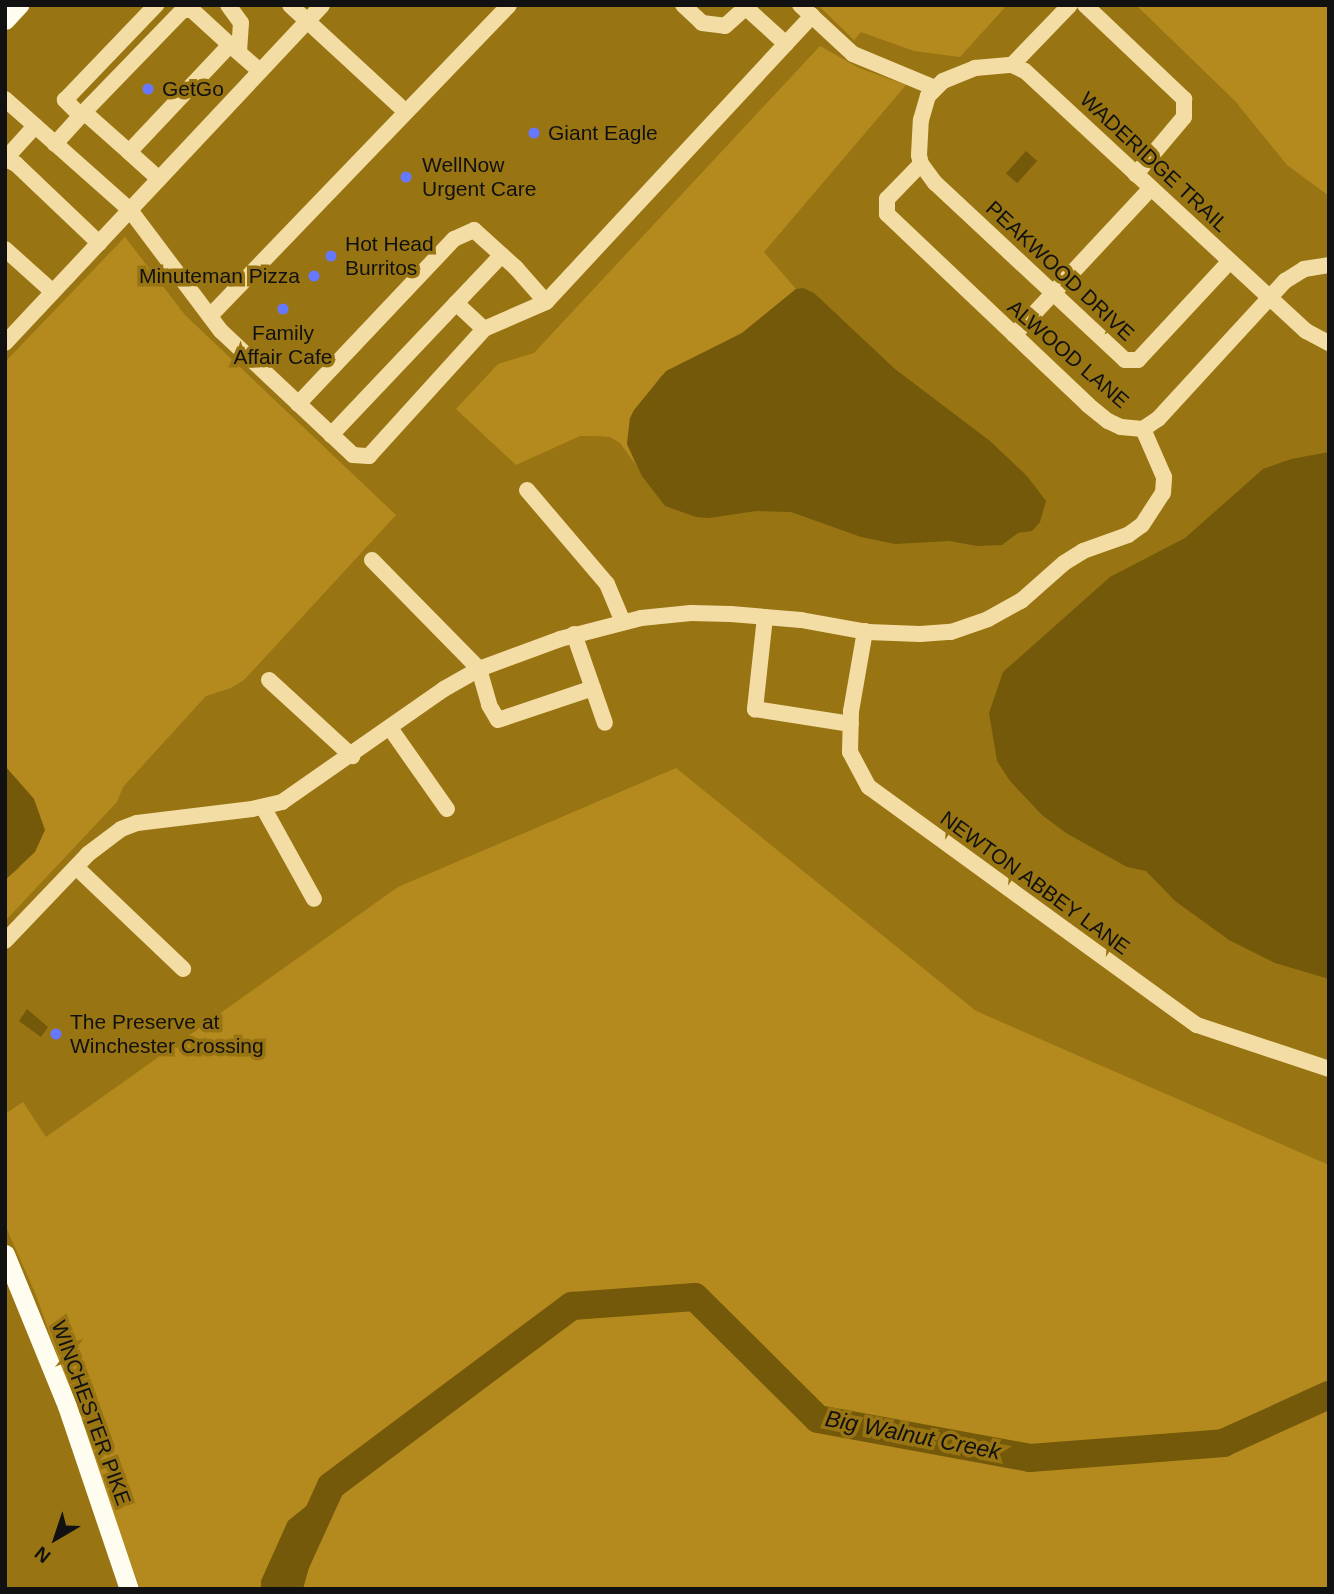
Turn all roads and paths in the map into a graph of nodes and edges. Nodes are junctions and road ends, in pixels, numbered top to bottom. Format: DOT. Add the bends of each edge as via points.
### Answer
graph roads {
  1 [pos="19,5"];
  2 [pos="156,5"];
  3 [pos="228,5"];
  4 [pos="290,5"];
  5 [pos="322,5"];
  6 [pos="509,5"];
  7 [pos="683,5"];
  8 [pos="1070,5"];
  9 [pos="1085,5"];
  10 [pos="744,6"];
  11 [pos="806,11"];
  12 [pos="5,20"];
  13 [pos="307,21"];
  14 [pos="786,44"];
  15 [pos="235,48"];
  16 [pos="1012,65"];
  17 [pos="260,71"];
  18 [pos="935,88"];
  19 [pos="5,99"];
  20 [pos="405,111"];
  21 [pos="82,114"];
  22 [pos="35,126"];
  23 [pos="55,144"];
  24 [pos="129,152"];
  25 [pos="6,158"];
  26 [pos="921,164"];
  27 [pos="1136,174"];
  28 [pos="159,178"];
  29 [pos="1151,188"];
  30 [pos="130,210"];
  31 [pos="99,243"];
  32 [pos="5,248"];
  33 [pos="502,255"];
  34 [pos="1230,261"];
  35 [pos="1329,265"];
  36 [pos="53,292"];
  37 [pos="1054,293"];
  38 [pos="1270,298"];
  39 [pos="546,302"];
  40 [pos="456,303"];
  41 [pos="210,316"];
  42 [pos="484,329"];
  43 [pos="1014,335"];
  44 [pos="5,343"];
  45 [pos="1329,343"];
  46 [pos="298,404"];
  47 [pos="1143,429"];
  48 [pos="331,435"];
  49 [pos="527,489"];
  50 [pos="372,560"];
  51 [pos="765,617"];
  52 [pos="623,622"];
  53 [pos="865,631"];
  54 [pos="574,634"];
  55 [pos="479,669"];
  56 [pos="269,680"];
  57 [pos="593,688"];
  58 [pos="605,723"];
  59 [pos="851,724"];
  60 [pos="390,729"];
  61 [pos="352,756"];
  62 [pos="263,807"];
  63 [pos="447,809"];
  64 [pos="76,867"];
  65 [pos="314,899"];
  66 [pos="5,941"];
  67 [pos="183,969"];
  68 [pos="1329,1069"];
  69 [pos="5,1254"];
  70 [pos="129,1589"];
  1 -- 12 [label="main road"];
  2 -- 21 [label="street" via="65,100"];
  3 -- 15 [label="street" via="241,23"];
  4 -- 13 [label="street"];
  5 -- 13 [label="street"];
  6 -- 20 [label="street"];
  7 -- 10 [label="street" via="702,23 725,26"];
  8 -- 16 [label="street"];
  9 -- 27 [label="street" via="1184,99 1184,117"];
  10 -- 14 [label="street"];
  11 -- 14 [label="street"];
  11 -- 18 [label="street" via="862,59"];
  13 -- 17 [label="street"];
  13 -- 20 [label="street"];
  14 -- 39 [label="street"];
  15 -- 17 [label="street"];
  15 -- 21 [label="street" via="192,10 183,10"];
  15 -- 24 [label="street"];
  16 -- 18 [label="street" via="975,68 953,75"];
  16 -- 27 [label="street, WADERIDGE TRAIL" via="1026,71"];
  17 -- 28 [label="street"];
  18 -- 26 [label="street" via="920,120"];
  19 -- 22 [label="street"];
  20 -- 41 [label="street"];
  21 -- 23 [label="street"];
  21 -- 24 [label="street"];
  22 -- 23 [label="street"];
  22 -- 25 [label="street"];
  23 -- 30 [label="street"];
  24 -- 28 [label="street"];
  25 -- 31 [label="street"];
  26 -- 37 [label="street, PEAKWOOD DRIVE" via="962,210"];
  26 -- 43 [label="street, ALWOOD LANE" via="887,199 887,214"];
  27 -- 29 [label="street, WADERIDGE TRAIL"];
  28 -- 30 [label="street"];
  29 -- 34 [label="street, WADERIDGE TRAIL"];
  29 -- 37 [label="street"];
  30 -- 31 [label="street"];
  30 -- 41 [label="street"];
  31 -- 36 [label="street"];
  32 -- 36 [label="street"];
  33 -- 39 [label="street"];
  33 -- 40 [label="street"];
  33 -- 46 [label="street" via="474,230 454,239"];
  34 -- 37 [label="street, PEAKWOOD DRIVE" via="1132,362"];
  34 -- 38 [label="street, WADERIDGE TRAIL"];
  35 -- 38 [label="street, ALWOOD LANE" via="1304,269 1284,281"];
  36 -- 44 [label="street"];
  37 -- 43 [label="street"];
  38 -- 45 [label="street, WADERIDGE TRAIL" via="1306,331"];
  38 -- 47 [label="street, ALWOOD LANE" via="1165,413"];
  39 -- 42 [label="street"];
  40 -- 42 [label="street"];
  40 -- 48 [label="street"];
  41 -- 46 [label="street"];
  42 -- 48 [label="street" via="369,456 353,455"];
  43 -- 47 [label="street, ALWOOD LANE" via="1108,421"];
  46 -- 48 [label="street"];
  47 -- 53 [label="street" via="1164,477 1163,493 1142,525 1128,536 1083,551 1021,601 988,619 951,632"];
  49 -- 52 [label="street" via="607,584"];
  50 -- 55 [label="street"];
  51 -- 52 [label="street" via="691,613"];
  51 -- 53 [label="street"];
  51 -- 59 [label="street" via="755,709"];
  52 -- 54 [label="street"];
  53 -- 59 [label="street, NEWTON ABBEY LANE"];
  54 -- 55 [label="street"];
  54 -- 57 [label="street"];
  55 -- 57 [label="street" via="498,720"];
  55 -- 60 [label="street"];
  56 -- 61 [label="street"];
  57 -- 58 [label="street"];
  59 -- 68 [label="street, NEWTON ABBEY LANE" via="850,752 869,787 1096,953 1197,1025"];
  60 -- 61 [label="street"];
  60 -- 63 [label="street"];
  61 -- 62 [label="street" via="282,802"];
  62 -- 64 [label="street" via="136,823 111,835"];
  62 -- 65 [label="street"];
  64 -- 66 [label="street"];
  64 -- 67 [label="street"];
  69 -- 70 [label="main road, WINCHESTER PIKE" via="67,1406"];
}
